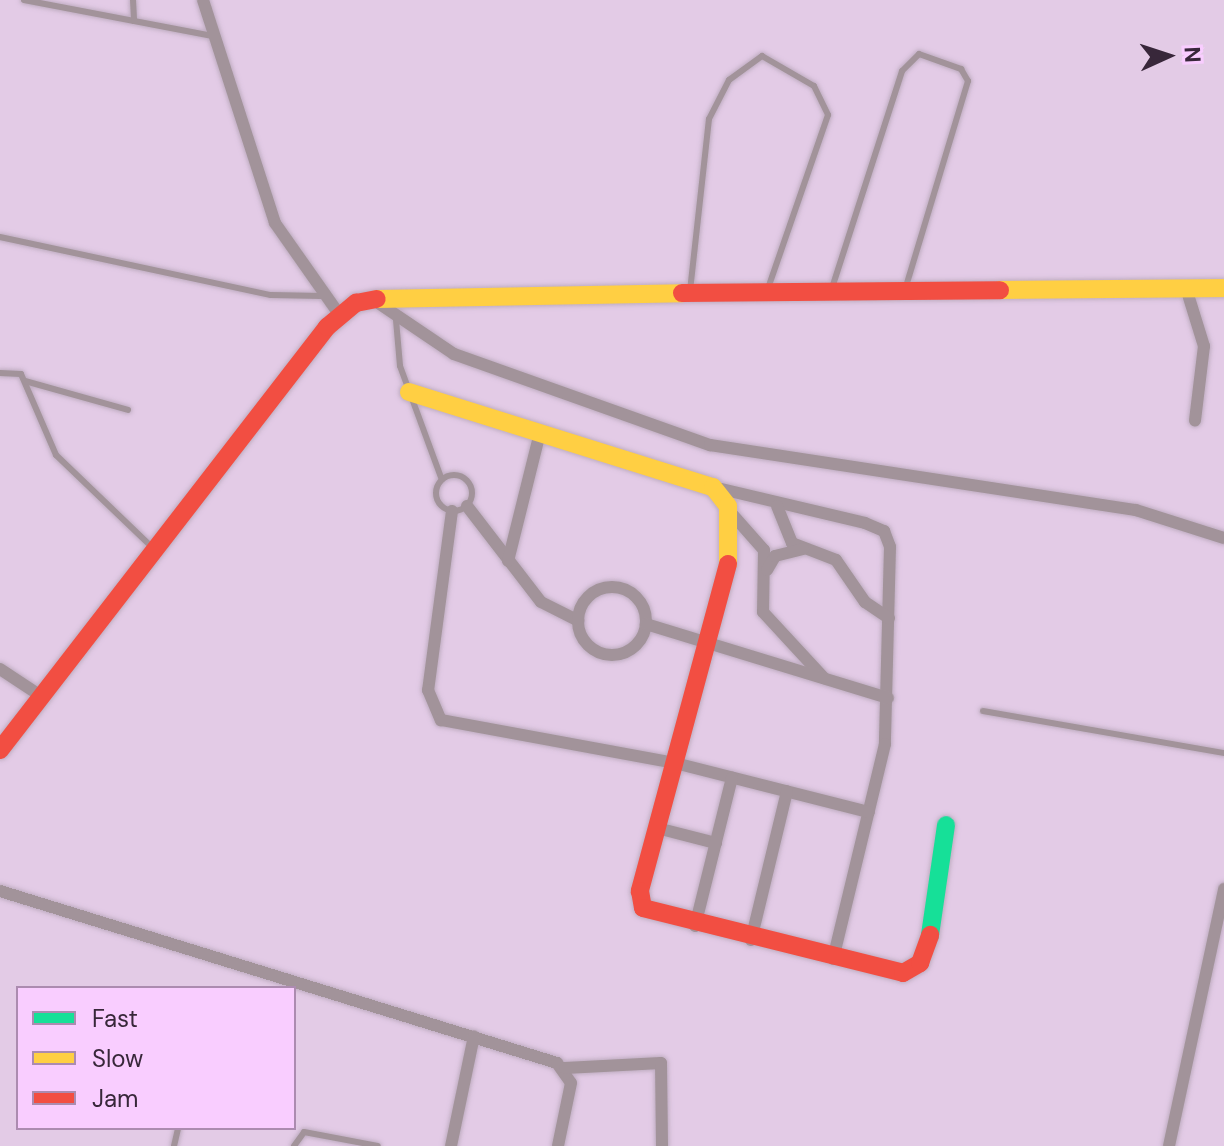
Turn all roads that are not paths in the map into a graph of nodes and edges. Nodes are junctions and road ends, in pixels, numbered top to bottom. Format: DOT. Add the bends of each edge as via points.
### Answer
graph roads {
  1 [pos="24,0"];
  2 [pos="133,0"];
  3 [pos="203,0"];
  4 [pos="134,21"];
  5 [pos="213,36"];
  6 [pos="0,237"];
  7 [pos="1186,288"];
  8 [pos="1224,288"];
  9 [pos="905,290"];
  10 [pos="831,291"];
  11 [pos="766,294"];
  12 [pos="689,295"];
  13 [pos="322,296"];
  14 [pos="371,298"];
  15 [pos="339,314"];
  16 [pos="396,320"];
  17 [pos="0,373"];
  18 [pos="25,381"];
  19 [pos="409,392"];
  20 [pos="128,410"];
  21 [pos="1195,420"];
  22 [pos="539,437"];
  23 [pos="442,480"];
  24 [pos="713,487"];
  25 [pos="467,506"];
  26 [pos="777,506"];
  27 [pos="452,511"];
  28 [pos="732,514"];
  29 [pos="1224,538"];
  30 [pos="803,549"];
  31 [pos="155,550"];
  32 [pos="508,561"];
  33 [pos="766,571"];
  34 [pos="889,618"];
  35 [pos="579,621"];
  36 [pos="646,624"];
  37 [pos="707,642"];
  38 [pos="0,669"];
  39 [pos="824,678"];
  40 [pos="41,696"];
  41 [pos="888,698"];
  42 [pos="983,711"];
  43 [pos="0,750"];
  44 [pos="1224,753"];
  45 [pos="675,763"];
  46 [pos="732,778"];
  47 [pos="787,791"];
  48 [pos="869,812"];
  49 [pos="946,825"];
  50 [pos="657,828"];
  51 [pos="716,843"];
  52 [pos="1224,889"];
  53 [pos="0,891"];
  54 [pos="695,926"];
  55 [pos="751,940"];
  56 [pos="833,959"];
  57 [pos="474,1036"];
  58 [pos="565,1068"];
  59 [pos="294,1146"];
  60 [pos="378,1146"];
  61 [pos="451,1146"];
  62 [pos="558,1146"];
  63 [pos="662,1146"];
  64 [pos="1169,1146"];
  1 -- 4 [label="lane"];
  2 -- 4 [label="lane"];
  3 -- 5 [label="street"];
  4 -- 5 [label="lane"];
  5 -- 13 [label="street" via="275,223"];
  6 -- 13 [label="lane" via="271,295"];
  7 -- 8 [label="street"];
  7 -- 9 [label="street"];
  7 -- 21 [label="street" via="1204,346"];
  9 -- 10 [label="street"];
  9 -- 10 [label="lane" via="968,81 961,69 919,54 902,71"];
  10 -- 11 [label="street"];
  11 -- 12 [label="street"];
  11 -- 12 [label="lane" via="828,115 814,86 762,56 729,80 709,119"];
  12 -- 14 [label="street"];
  13 -- 15 [label="street"];
  14 -- 15 [label="street"];
  14 -- 16 [label="street"];
  15 -- 31 [label="street"];
  16 -- 19 [label="lane"];
  16 -- 29 [label="street" via="468,359 710,445 1136,510"];
  17 -- 18 [label="lane" via="18,372"];
  18 -- 20 [label="lane"];
  18 -- 31 [label="lane" via="56,455"];
  19 -- 22 [label="street"];
  19 -- 23 [label="lane"];
  22 -- 24 [label="street"];
  22 -- 32 [label="street"];
  23 -- 25 [label="lane" via="465,479 472,489"];
  23 -- 27 [label="lane" via="437,499"];
  24 -- 26 [label="street"];
  24 -- 28 [label="street"];
  25 -- 27 [label="lane"];
  25 -- 32 [label="street"];
  26 -- 30 [label="street"];
  26 -- 34 [label="street" via="884,531"];
  27 -- 45 [label="street" via="428,690 441,720"];
  28 -- 33 [label="street" via="764,550"];
  28 -- 37 [label="street" via="728,566"];
  30 -- 33 [label="street" via="775,556"];
  30 -- 34 [label="street" via="836,560 865,602"];
  31 -- 40 [label="street"];
  32 -- 35 [label="street" via="541,602"];
  33 -- 39 [label="street" via="763,612"];
  34 -- 41 [label="street"];
  35 -- 36 [label="street" via="595,650 617,655 637,645"];
  35 -- 36 [label="street" via="587,599 620,588 640,601"];
  36 -- 37 [label="street"];
  37 -- 39 [label="street"];
  37 -- 45 [label="street"];
  38 -- 40 [label="street"];
  39 -- 41 [label="street"];
  40 -- 43 [label="street"];
  41 -- 48 [label="street"];
  42 -- 44 [label="lane"];
  45 -- 46 [label="street"];
  45 -- 50 [label="street"];
  46 -- 47 [label="street"];
  46 -- 51 [label="street"];
  47 -- 48 [label="street"];
  47 -- 55 [label="street"];
  48 -- 56 [label="street"];
  49 -- 56 [label="street" via="920,963 891,973"];
  50 -- 51 [label="street"];
  50 -- 54 [label="street" via="640,902 650,914"];
  51 -- 54 [label="street"];
  52 -- 64 [label="street"];
  53 -- 57 [label="street"];
  54 -- 55 [label="street"];
  55 -- 56 [label="street"];
  57 -- 58 [label="street"];
  57 -- 61 [label="street"];
  58 -- 62 [label="street" via="571,1083"];
  58 -- 63 [label="street" via="661,1063"];
  59 -- 60 [label="lane" via="304,1132"];
}
